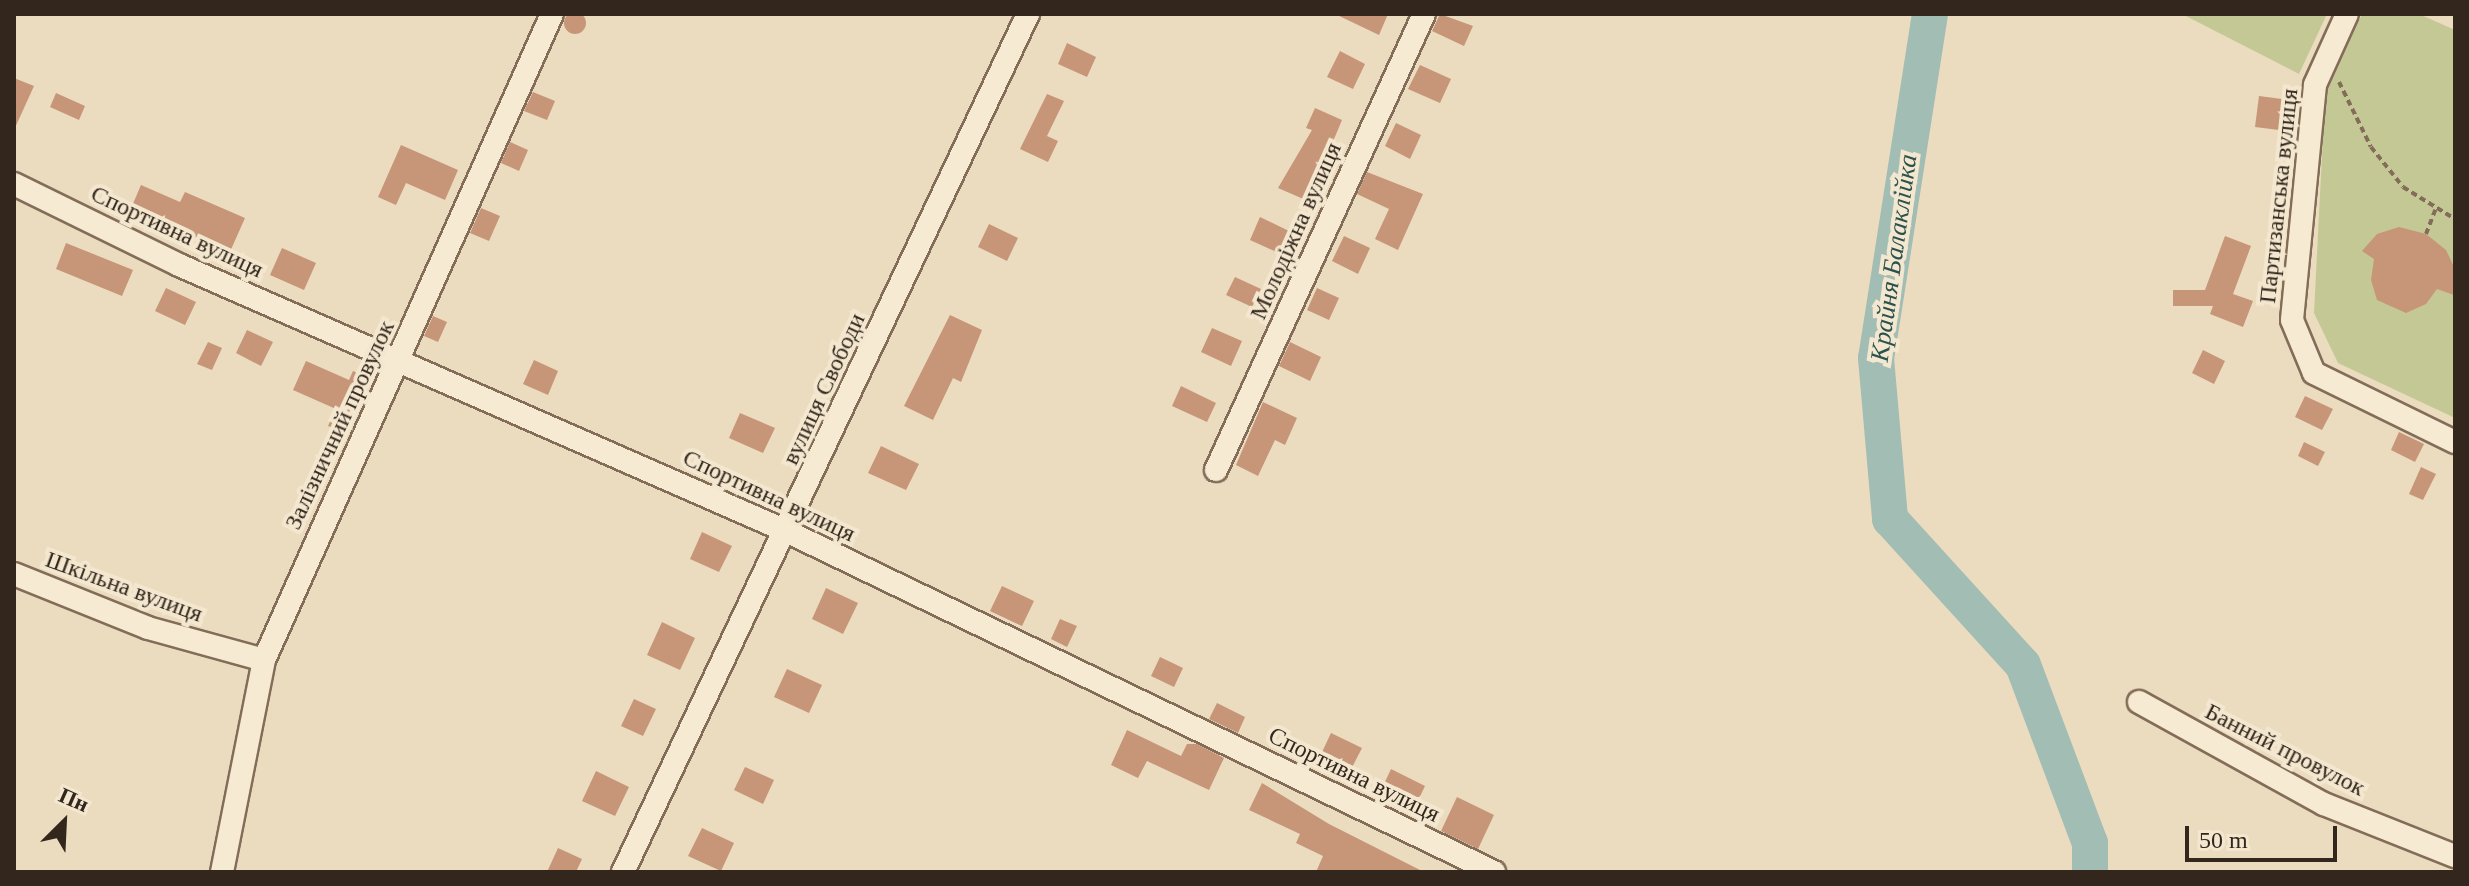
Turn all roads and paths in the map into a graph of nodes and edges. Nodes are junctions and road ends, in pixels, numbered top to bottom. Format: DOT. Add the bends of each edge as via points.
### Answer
graph roads {
  1 [pos="552,14"];
  2 [pos="1028,14"];
  3 [pos="1424,14"];
  4 [pos="2347,14"];
  5 [pos="2327,59"];
  6 [pos="14,184"];
  7 [pos="2435,210"];
  8 [pos="2455,219"];
  9 [pos="2426,234"];
  10 [pos="401,358"];
  11 [pos="2455,442"];
  12 [pos="1216,470"];
  13 [pos="786,531"];
  14 [pos="14,574"];
  15 [pos="264,660"];
  16 [pos="2139,702"];
  17 [pos="2455,856"];
  18 [pos="222,872"];
  19 [pos="623,872"];
  20 [pos="1494,872"];
  1 -- 10 [label="street, Залізничний провулок"];
  2 -- 13 [label="street, вулиця Свободи"];
  3 -- 12 [label="street, Молодіжна вулиця"];
  4 -- 5 [label="street, Партизанська вулиця"];
  5 -- 7 [label="path" via="2371,147 2403,187"];
  5 -- 11 [label="street, Партизанська вулиця" via="2315,85 2292,320 2314,373"];
  6 -- 10 [label="street, Спортивна вулиця" via="179,265"];
  7 -- 8 [label="path"];
  7 -- 9 [label="path"];
  10 -- 13 [label="street, Спортивна вулиця"];
  10 -- 15 [label="street, Залізничний провулок"];
  13 -- 19 [label="street, вулиця Свободи"];
  13 -- 20 [label="street, Спортивна вулиця"];
  14 -- 15 [label="street, Шкільна вулиця" via="148,628"];
  15 -- 18 [label="street, Залізничний провулок"];
  16 -- 17 [label="street, Банний провулок" via="2324,804"];
}
